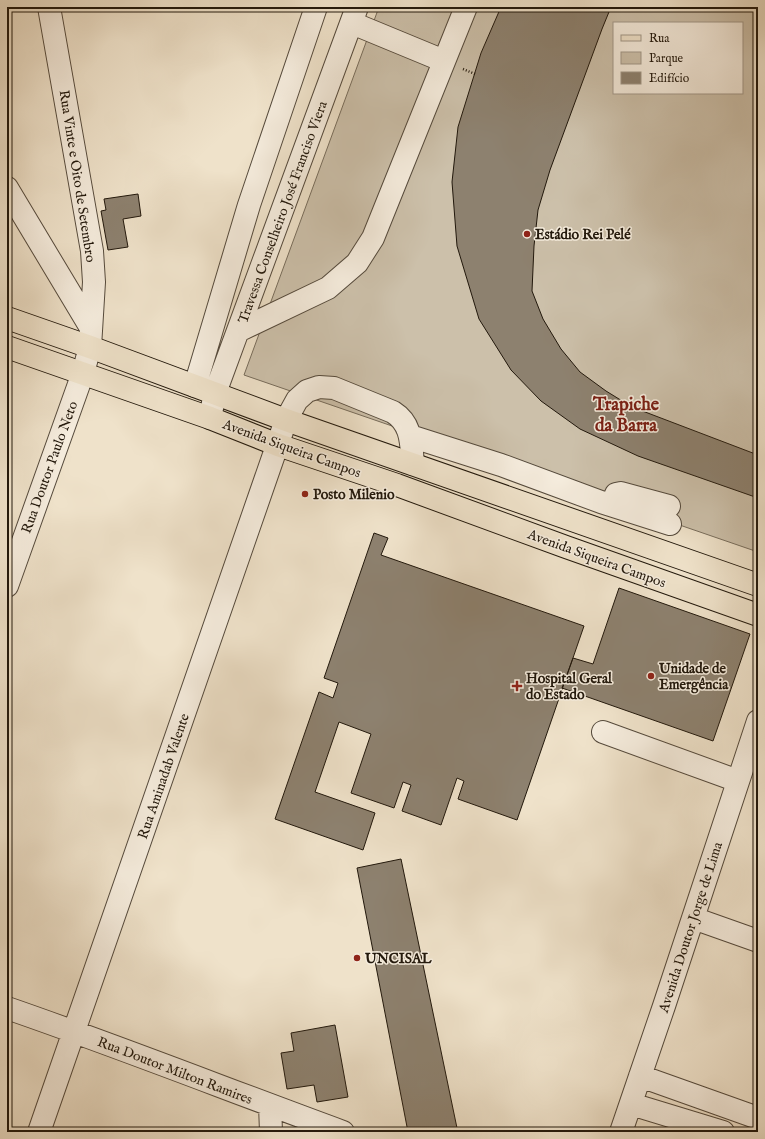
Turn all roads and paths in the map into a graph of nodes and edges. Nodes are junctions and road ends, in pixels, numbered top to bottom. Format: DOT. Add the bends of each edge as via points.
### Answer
graph roads {
  1 [pos="50,7"];
  2 [pos="316,7"];
  3 [pos="466,7"];
  4 [pos="355,15"];
  5 [pos="444,61"];
  6 [pos="7,188"];
  7 [pos="7,318"];
  8 [pos="238,331"];
  9 [pos="91,337"];
  10 [pos="7,347"];
  11 [pos="82,373"];
  12 [pos="195,386"];
  13 [pos="215,393"];
  14 [pos="210,418"];
  15 [pos="286,420"];
  16 [pos="410,436"];
  17 [pos="278,445"];
  18 [pos="389,456"];
  19 [pos="413,464"];
  20 [pos="501,465"];
  21 [pos="382,480"];
  22 [pos="491,491"];
  23 [pos="601,502"];
  24 [pos="670,515"];
  25 [pos="594,527"];
  26 [pos="758,585"];
  27 [pos="7,586"];
  28 [pos="758,615"];
  29 [pos="758,721"];
  30 [pos="603,732"];
  31 [pos="738,781"];
  32 [pos="693,918"];
  33 [pos="758,941"];
  34 [pos="7,1008"];
  35 [pos="74,1031"];
  36 [pos="640,1076"];
  37 [pos="631,1104"];
  38 [pos="270,1106"];
  39 [pos="758,1118"];
  40 [pos="39,1132"];
  41 [pos="271,1132"];
  42 [pos="343,1132"];
  43 [pos="621,1132"];
  44 [pos="723,1132"];
  1 -- 9 [label="street, Rua Vinte e Oito de Setembro" via="92,252 94,282"];
  2 -- 12 [label="street" via="249,205"];
  3 -- 5 [label="street"];
  4 -- 5 [label="street"];
  4 -- 8 [label="street, Travessa Conselheiro José Franciso Viera"];
  5 -- 8 [label="street" via="373,238 357,263 328,288"];
  6 -- 9 [label="street"];
  7 -- 9 [label="main road, Avenida Siqueira Campos"];
  8 -- 13 [label="street, Travessa Conselheiro José Franciso Viera"];
  9 -- 11 [label="street, Rua Doutor Paulo Neto"];
  9 -- 12 [label="main road, Avenida Siqueira Campos"];
  10 -- 11 [label="main road, Avenida Siqueira Campos"];
  11 -- 14 [label="main road, Avenida Siqueira Campos"];
  11 -- 27 [label="street, Rua Doutor Paulo Neto"];
  12 -- 13 [label="main road, Avenida Siqueira Campos"];
  13 -- 14 [label="street, Travessa Conselheiro José Franciso Viera"];
  13 -- 15 [label="main road, Avenida Siqueira Campos"];
  14 -- 17 [label="main road, Avenida Siqueira Campos"];
  15 -- 16 [label="street, Rua Aminadab Valente" via="297,400 307,391 320,387 334,388 393,412 404,421"];
  15 -- 17 [label="street, Rua Aminadab Valente"];
  15 -- 18 [label="main road, Avenida Siqueira Campos"];
  16 -- 19 [label="street"];
  16 -- 20 [label="street"];
  17 -- 21 [label="main road, Avenida Siqueira Campos"];
  17 -- 35 [label="street, Rua Aminadab Valente"];
  18 -- 19 [label="main road, Avenida Siqueira Campos"];
  18 -- 21 [label="street"];
  19 -- 22 [label="main road, Avenida Siqueira Campos"];
  20 -- 22 [label="street"];
  20 -- 23 [label="street"];
  21 -- 28 [label="main road, Avenida Siqueira Campos"];
  22 -- 25 [label="main road, Avenida Siqueira Campos"];
  23 -- 24 [label="street" via="605,496 621,493"];
  23 -- 25 [label="street"];
  25 -- 26 [label="main road, Avenida Siqueira Campos"];
  29 -- 31 [label="street, Avenida Doutor Jorge de Lima"];
  30 -- 31 [label="street"];
  31 -- 32 [label="street, Avenida Doutor Jorge de Lima"];
  32 -- 33 [label="street"];
  32 -- 36 [label="street, Avenida Doutor Jorge de Lima"];
  34 -- 35 [label="street, Rua Doutor Milton Ramires"];
  35 -- 38 [label="street, Rua Doutor Milton Ramires"];
  35 -- 40 [label="street, Rua Aminadab Valente"];
  36 -- 37 [label="street, Avenida Doutor Jorge de Lima"];
  36 -- 39 [label="street"];
  37 -- 43 [label="street, Avenida Doutor Jorge de Lima"];
  37 -- 44 [label="street"];
  38 -- 41 [label="street"];
  38 -- 42 [label="street, Rua Doutor Milton Ramires"];
}
